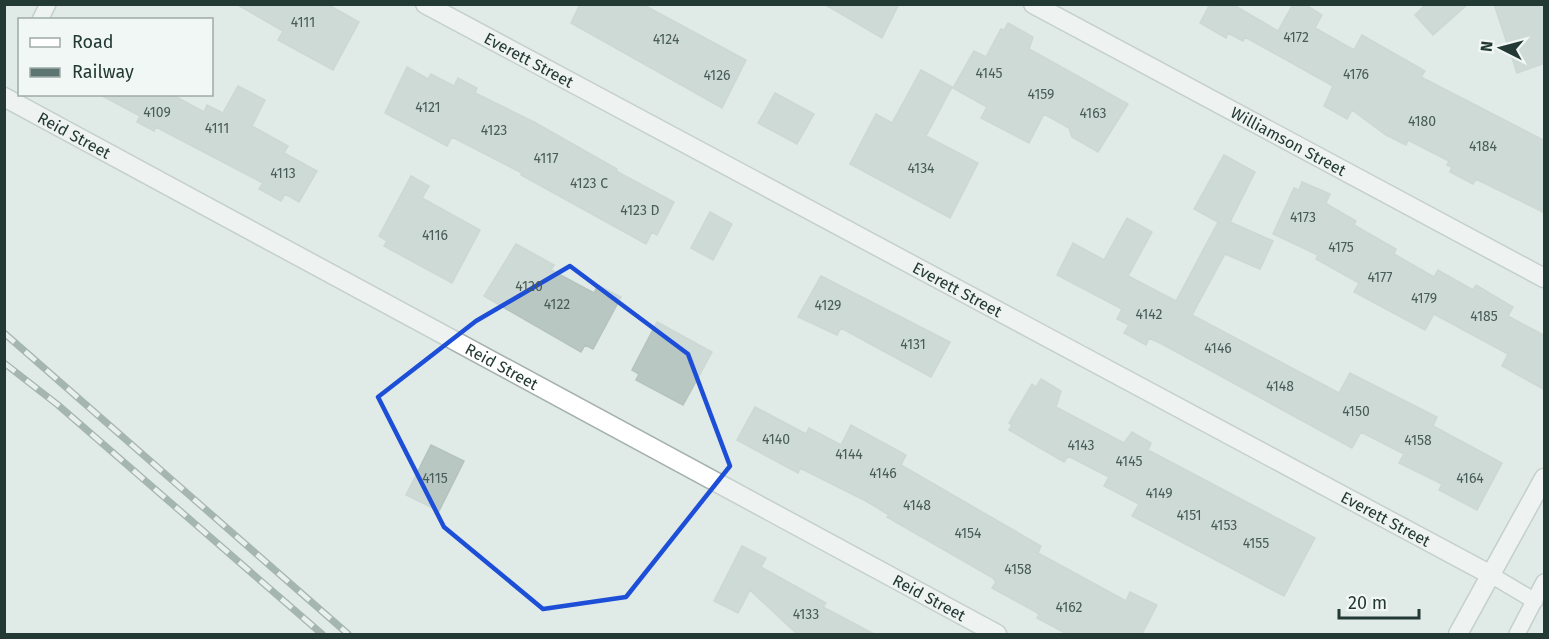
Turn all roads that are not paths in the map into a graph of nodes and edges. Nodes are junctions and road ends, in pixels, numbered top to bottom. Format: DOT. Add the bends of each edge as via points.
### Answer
graph roads {
  1 [pos="48,4"];
  2 [pos="425,4"];
  3 [pos="1033,4"];
  4 [pos="41,18"];
  5 [pos="4,97"];
  6 [pos="1545,278"];
  7 [pos="1545,478"];
  8 [pos="1491,576"];
  9 [pos="1545,582"];
  10 [pos="1535,601"];
  11 [pos="997,634"];
  12 [pos="1458,634"];
  13 [pos="1517,634"];
  1 -- 4 [label="lane"];
  2 -- 8 [label="street, Everett Street"];
  3 -- 6 [label="street, Williamson Street"];
  5 -- 11 [label="street, Reid Street"];
  7 -- 8 [label="street"];
  8 -- 10 [label="lane"];
  8 -- 12 [label="street"];
  9 -- 10 [label="lane"];
  10 -- 13 [label="lane"];
}
